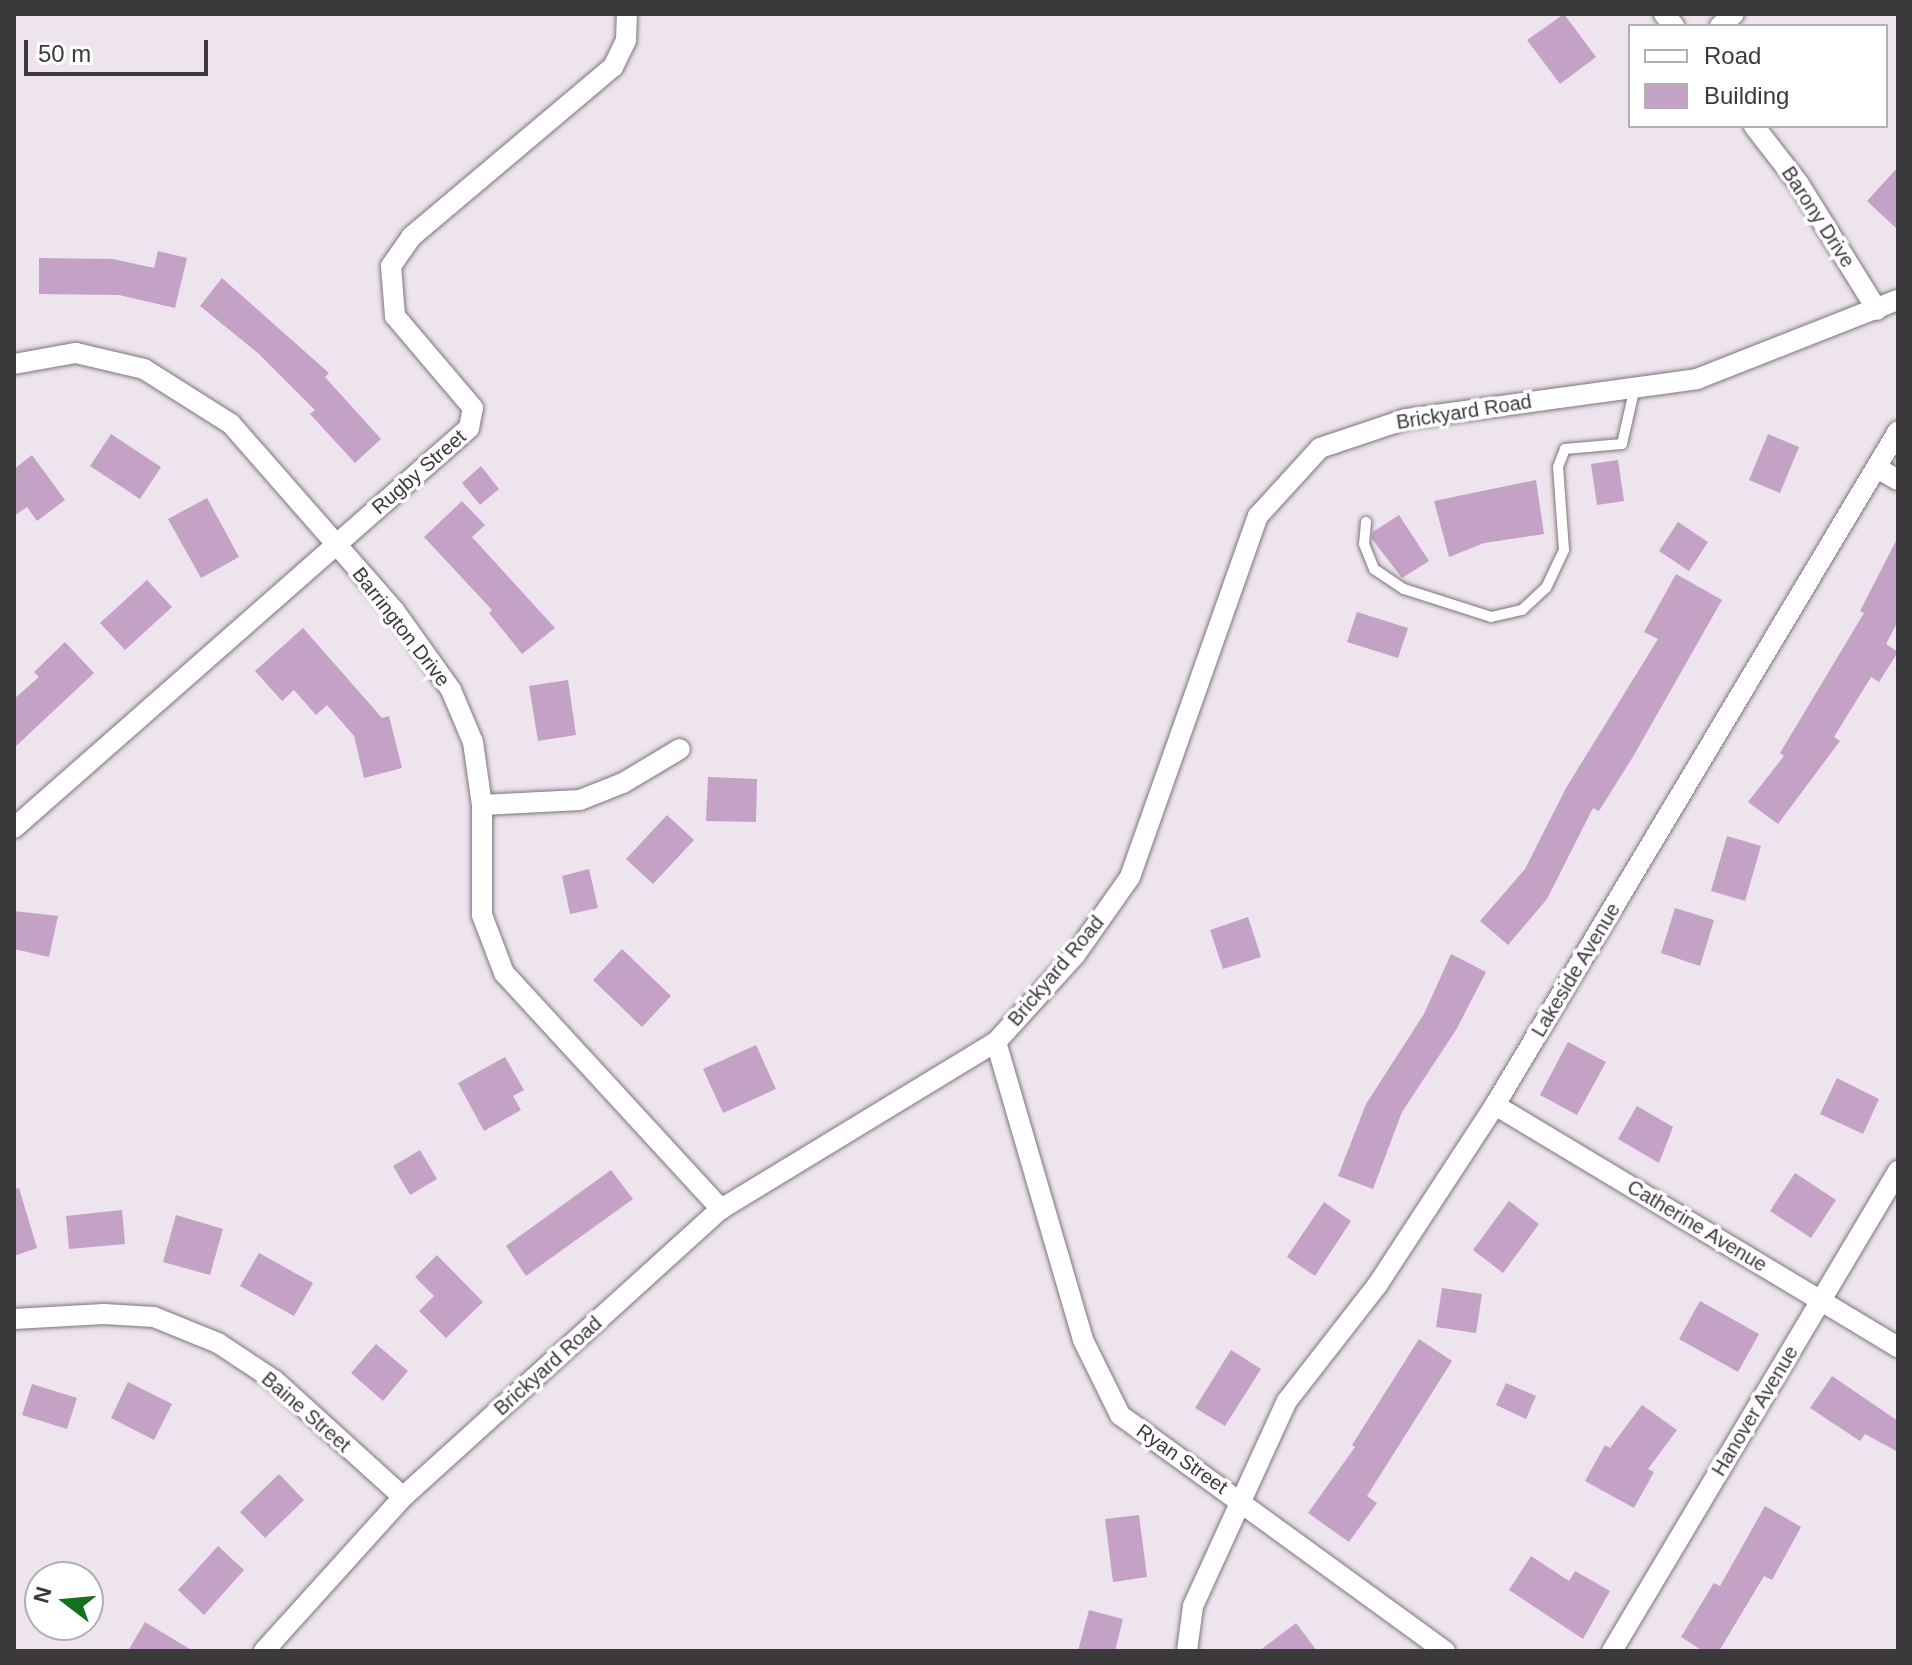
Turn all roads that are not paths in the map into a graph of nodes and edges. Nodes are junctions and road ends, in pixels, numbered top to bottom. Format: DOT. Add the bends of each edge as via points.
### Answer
graph roads {
  1 [pos="627,14"];
  2 [pos="1756,128"];
  3 [pos="1898,300"];
  4 [pos="1877,310"];
  5 [pos="14,364"];
  6 [pos="1635,387"];
  7 [pos="1898,431"];
  8 [pos="1877,468"];
  9 [pos="1898,480"];
  10 [pos="1366,522"];
  11 [pos="334,543"];
  12 [pos="680,749"];
  13 [pos="482,805"];
  14 [pos="14,828"];
  15 [pos="996,1042"];
  16 [pos="1495,1105"];
  17 [pos="1898,1171"];
  18 [pos="721,1209"];
  19 [pos="1820,1301"];
  20 [pos="14,1319"];
  21 [pos="1898,1347"];
  22 [pos="403,1497"];
  23 [pos="1242,1501"];
  24 [pos="264,1651"];
  25 [pos="1187,1651"];
  26 [pos="1445,1651"];
  27 [pos="1612,1651"];
  1 -- 11 [label="street, Rugby Street" via="626,40 613,67 411,237 391,266 395,316 473,408 469,428"];
  2 -- 4 [label="street, Barony Drive" via="1799,184"];
  3 -- 4 [label="street, Brickyard Road"];
  4 -- 6 [label="street, Brickyard Road" via="1697,379"];
  5 -- 11 [label="street, Barrington Drive" via="76,353 144,369 231,424"];
  6 -- 10 [label="lane" via="1622,444 1565,449 1558,467 1564,550 1546,588 1522,610 1491,617 1404,589 1374,569 1364,544"];
  6 -- 15 [label="street, Brickyard Road" via="1406,419 1320,448 1258,516 1130,877 1075,955"];
  7 -- 8 [label="street, Lakeside Avenue"];
  8 -- 9 [label="street"];
  8 -- 16 [label="street, Lakeside Avenue"];
  11 -- 13 [label="street, Barrington Drive" via="394,610 451,690 473,742"];
  11 -- 14 [label="street, Rugby Street"];
  12 -- 13 [label="street" via="623,783 580,800"];
  13 -- 18 [label="street, Barrington Drive" via="482,915 504,973"];
  15 -- 18 [label="street, Brickyard Road"];
  15 -- 23 [label="street, Ryan Street" via="1083,1340 1120,1415"];
  16 -- 19 [label="street, Catherine Avenue"];
  16 -- 23 [label="street, Lakeside Avenue" via="1378,1284 1287,1401"];
  17 -- 19 [label="street, Hanover Avenue"];
  18 -- 22 [label="street, Brickyard Road"];
  19 -- 21 [label="street, Catherine Avenue"];
  19 -- 27 [label="street, Hanover Avenue"];
  20 -- 22 [label="street, Baine Street" via="154,1317 218,1343 274,1380"];
  22 -- 24 [label="street, Brickyard Road"];
  23 -- 25 [label="street, Lakeside Avenue" via="1193,1606"];
  23 -- 26 [label="street, Ryan Street"];
}
